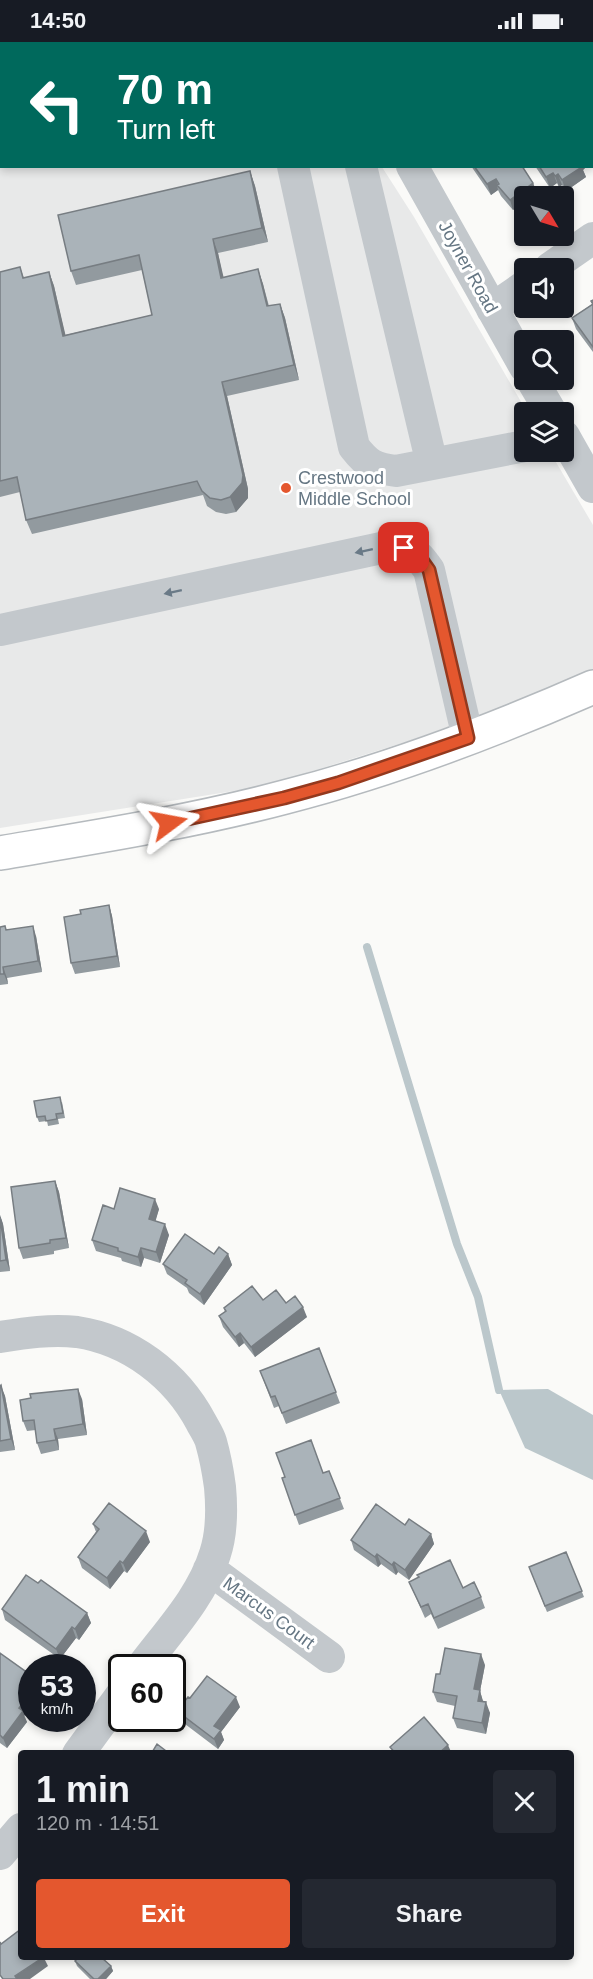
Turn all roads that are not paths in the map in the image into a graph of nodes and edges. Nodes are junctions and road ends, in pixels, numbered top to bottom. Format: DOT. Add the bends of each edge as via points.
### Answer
graph roads {
  1 [pos="293,168"];
  2 [pos="361,168"];
  3 [pos="413,168"];
  4 [pos="593,238"];
  5 [pos="564,258"];
  6 [pos="514,294"];
  7 [pos="492,309"];
  8 [pos="514,348"];
  9 [pos="514,448"];
  10 [pos="574,450"];
  11 [pos="432,464"];
  12 [pos="590,474"];
  13 [pos="0,630"];
  14 [pos="593,687"];
  15 [pos="468,738"];
  16 [pos="0,853"];
  17 [pos="0,1337"];
  18 [pos="209,1569"];
  19 [pos="152,1654"];
  20 [pos="328,1657"];
  21 [pos="108,1713"];
  22 [pos="81,1750"];
  23 [pos="18,1832"];
  24 [pos="0,1854"];
  1 -- 11 [label="street" via="354,447 377,468 396,471"];
  2 -- 11 [label="street"];
  3 -- 7 [label="street, Joyner Road"];
  4 -- 5 [label="street"];
  6 -- 7 [label="street"];
  7 -- 8 [label="street, Joyner Road"];
  9 -- 11 [label="street"];
  10 -- 12 [label="street"];
  15 -- 13 [label="street, one-way" via="429,570 417,553 404,548 386,546"];
  14 -- 15 [label="main road"];
  15 -- 16 [label="main road" via="284,798 146,828"];
  17 -- 18 [label="street" via="56,1330 79,1333 122,1345 174,1383 190,1402 211,1440 218,1474 221,1528"];
  18 -- 19 [label="street" via="195,1596"];
  18 -- 20 [label="street, Marcus Court"];
  21 -- 22 [label="street"];
  23 -- 24 [label="street"];
}
